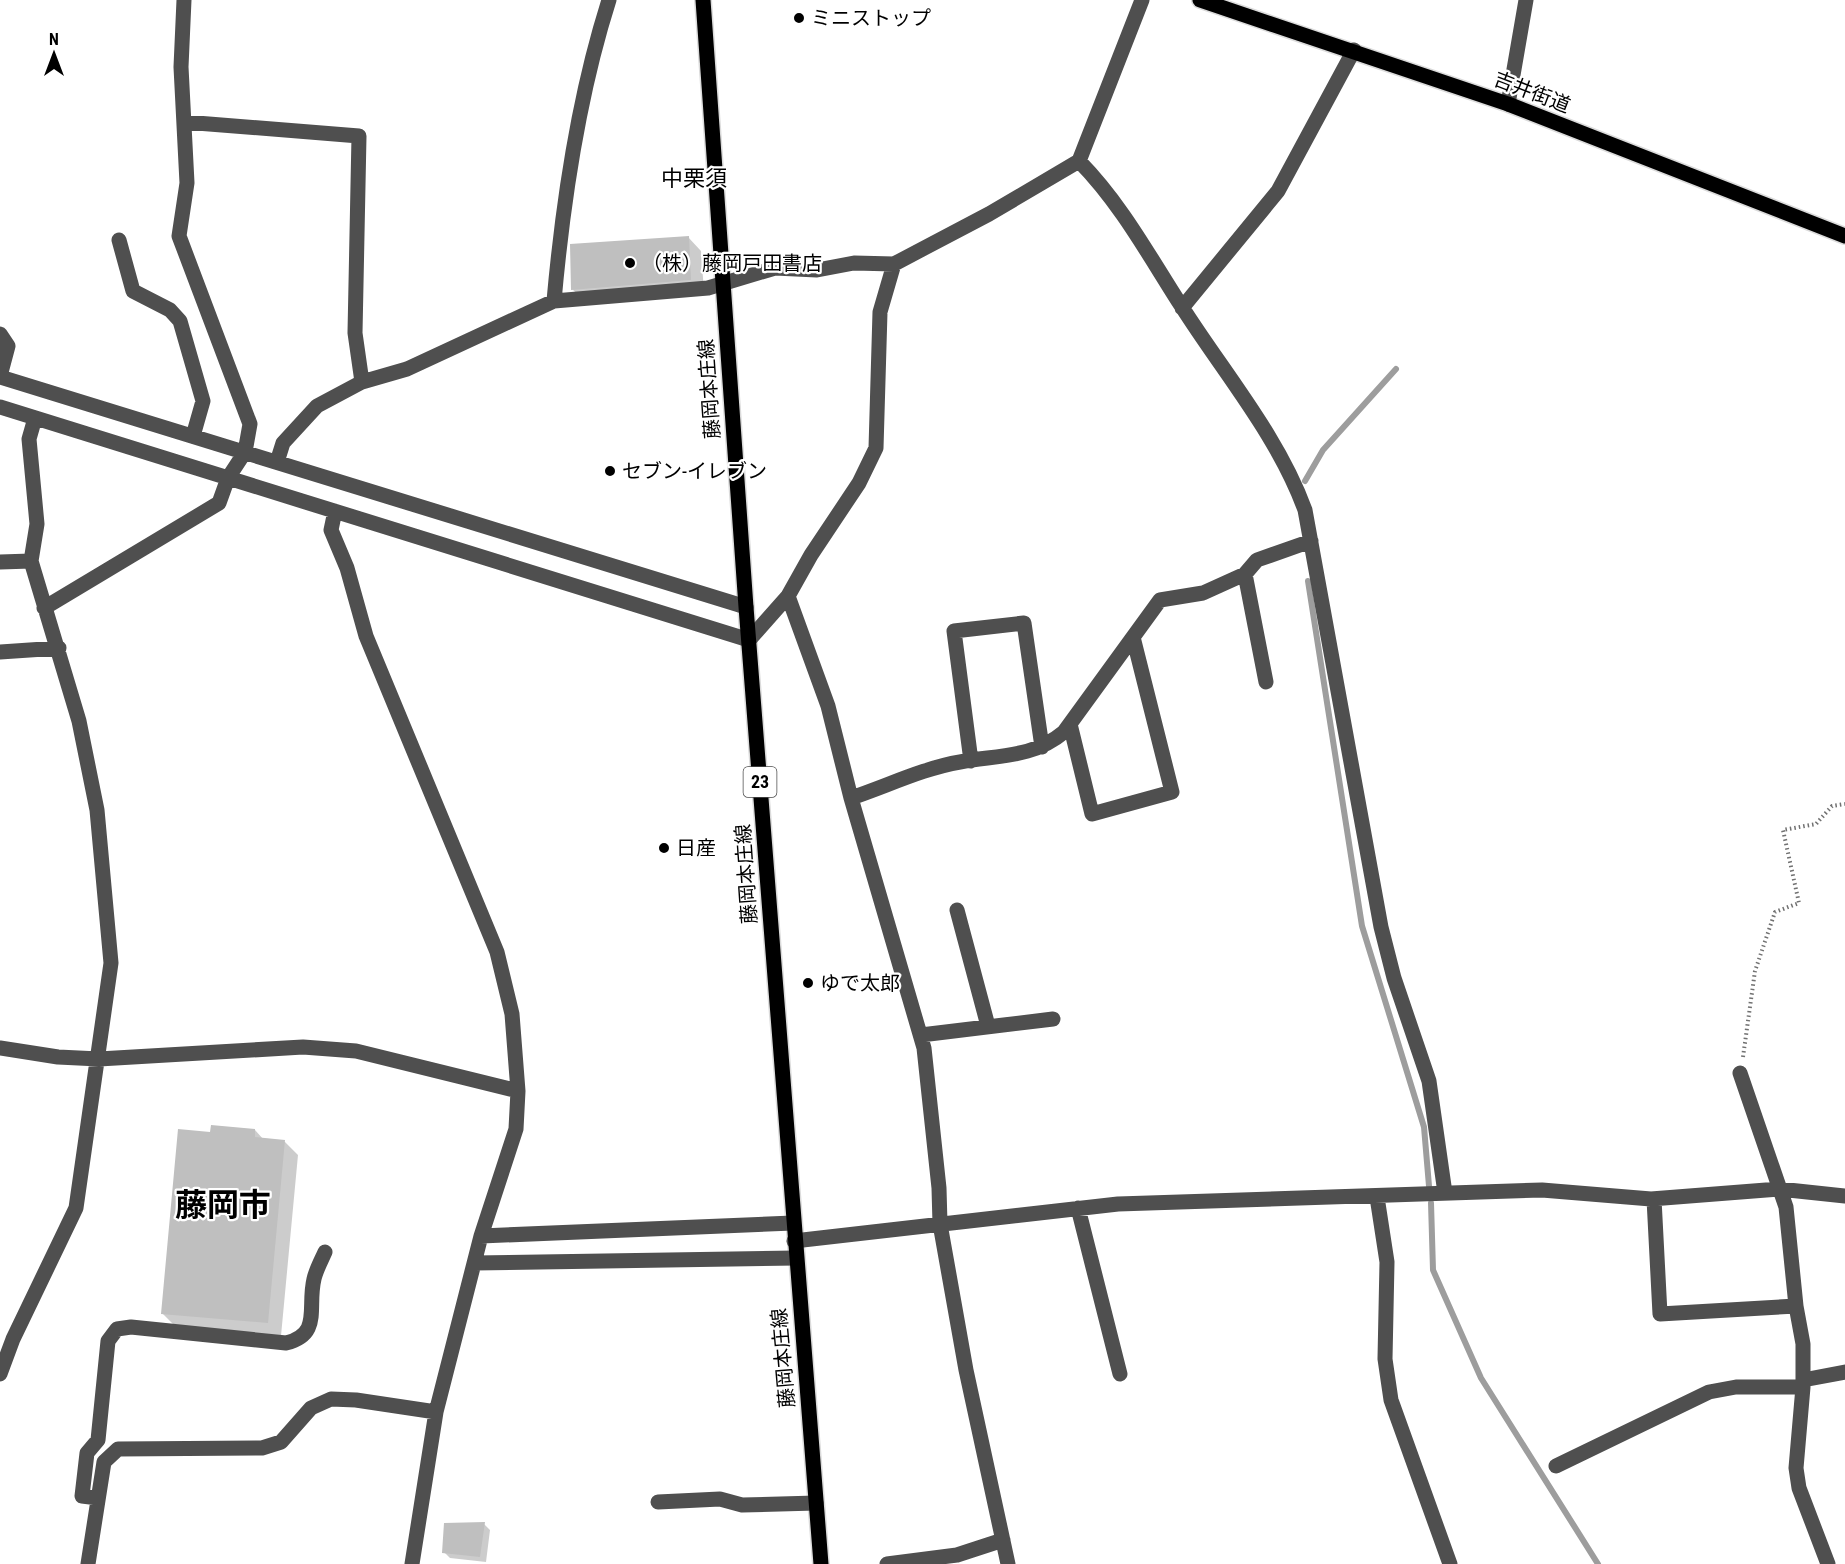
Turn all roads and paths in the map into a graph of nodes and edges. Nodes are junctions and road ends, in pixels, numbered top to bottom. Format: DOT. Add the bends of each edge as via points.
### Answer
graph roads {
  1 [pos="184,0"];
  2 [pos="609,0"];
  3 [pos="703,0"];
  4 [pos="1142,0"];
  5 [pos="1200,0"];
  6 [pos="1526,0"];
  7 [pos="1224,4"];
  8 [pos="1354,50"];
  9 [pos="1508,104"];
  10 [pos="184,122"];
  11 [pos="1079,161"];
  12 [pos="1845,236"];
  13 [pos="120,240"];
  14 [pos="894,264"];
  15 [pos="723,285"];
  16 [pos="554,301"];
  17 [pos="1182,308"];
  18 [pos="0,334"];
  19 [pos="0,377"];
  20 [pos="362,382"];
  21 [pos="0,407"];
  22 [pos="35,418"];
  23 [pos="193,436"];
  24 [pos="245,452"];
  25 [pos="277,462"];
  26 [pos="228,478"];
  27 [pos="335,511"];
  28 [pos="1311,541"];
  29 [pos="31,561"];
  30 [pos="0,562"];
  31 [pos="1245,574"];
  32 [pos="788,596"];
  33 [pos="746,607"];
  34 [pos="44,608"];
  35 [pos="1133,638"];
  36 [pos="749,640"];
  37 [pos="59,648"];
  38 [pos="0,652"];
  39 [pos="1266,682"];
  40 [pos="1070,724"];
  41 [pos="1042,747"];
  42 [pos="971,761"];
  43 [pos="851,798"];
  44 [pos="1845,804"];
  45 [pos="957,910"];
  46 [pos="1053,1019"];
  47 [pos="988,1026"];
  48 [pos="921,1035"];
  49 [pos="0,1048"];
  50 [pos="99,1059"];
  51 [pos="1740,1073"];
  52 [pos="518,1090"];
  53 [pos="1779,1189"];
  54 [pos="1445,1194"];
  55 [pos="1845,1196"];
  56 [pos="1377,1197"];
  57 [pos="1653,1199"];
  58 [pos="1077,1208"];
  59 [pos="794,1223"];
  60 [pos="940,1224"];
  61 [pos="481,1236"];
  62 [pos="794,1241"];
  63 [pos="325,1252"];
  64 [pos="796,1258"];
  65 [pos="474,1263"];
  66 [pos="1796,1306"];
  67 [pos="1845,1372"];
  68 [pos="0,1374"];
  69 [pos="1120,1374"];
  70 [pos="1803,1384"];
  71 [pos="436,1412"];
  72 [pos="1556,1466"];
  73 [pos="98,1498"];
  74 [pos="658,1502"];
  75 [pos="816,1503"];
  76 [pos="1003,1540"];
  77 [pos="88,1564"];
  78 [pos="412,1564"];
  79 [pos="821,1564"];
  80 [pos="887,1564"];
  81 [pos="1008,1564"];
  82 [pos="1450,1564"];
  83 [pos="1828,1564"];
  1 -- 10 [label="street"];
  2 -- 16 [label="street" via="591,54 562,216"];
  3 -- 15 [label="main road, 藤岡本庄線 / 23"];
  4 -- 11 [label="street"];
  5 -- 7 [label="main road, 吉井街道"];
  6 -- 9 [label="street"];
  7 -- 8 [label="main road, 吉井街道"];
  8 -- 9 [label="main road, 吉井街道"];
  8 -- 17 [label="street" via="1278,191"];
  9 -- 12 [label="main road, 吉井街道"];
  10 -- 20 [label="street" via="359,136 354,333"];
  10 -- 24 [label="street" via="187,183 179,236 250,424"];
  11 -- 14 [label="street"];
  11 -- 17 [label="street" via="1106,188"];
  13 -- 23 [label="street" via="133,291 170,310 180,321 203,401"];
  14 -- 15 [label="street" via="854,263 817,270 775,268"];
  14 -- 32 [label="street" via="880,312 876,448 859,483"];
  15 -- 16 [label="street"];
  15 -- 33 [label="main road, 藤岡本庄線 / 23"];
  16 -- 20 [label="street" via="407,369"];
  17 -- 28 [label="street" via="1293,476"];
  18 -- 19 [label="street" via="8,346"];
  19 -- 23 [label="street"];
  20 -- 25 [label="street" via="317,406 283,443"];
  21 -- 22 [label="street"];
  22 -- 26 [label="street"];
  22 -- 29 [label="street" via="29,440 37,524"];
  23 -- 24 [label="street"];
  24 -- 25 [label="street"];
  24 -- 26 [label="street"];
  25 -- 33 [label="street"];
  26 -- 27 [label="street"];
  26 -- 34 [label="street" via="219,503"];
  27 -- 36 [label="street"];
  27 -- 52 [label="street" via="331,530 347,568 366,636 497,952 512,1014"];
  28 -- 31 [label="street" via="1257,560"];
  28 -- 54 [label="street" via="1380,927 1429,1081"];
  29 -- 30 [label="street"];
  29 -- 34 [label="street"];
  31 -- 35 [label="street" via="1203,592 1160,600"];
  31 -- 39 [label="street"];
  32 -- 36 [label="street"];
  32 -- 43 [label="street" via="828,706"];
  33 -- 36 [label="main road, 藤岡本庄線 / 23"];
  34 -- 37 [label="street"];
  35 -- 40 [label="street"];
  35 -- 40 [label="street" via="1172,792 1092,814"];
  36 -- 59 [label="main road, 藤岡本庄線 / 23"];
  37 -- 38 [label="street"];
  37 -- 50 [label="street" via="97,810 111,963"];
  40 -- 41 [label="street"];
  41 -- 42 [label="street"];
  41 -- 42 [label="street" via="1024,623 954,631"];
  42 -- 43 [label="street" via="941,767"];
  43 -- 48 [label="street"];
  44 -- 51 [label="path" via="1832,806 1816,824 1783,830 1799,903 1775,912 1755,971"];
  45 -- 47 [label="street"];
  46 -- 47 [label="street"];
  47 -- 48 [label="street"];
  48 -- 60 [label="street"];
  49 -- 50 [label="street"];
  50 -- 52 [label="street" via="314,1048 356,1051"];
  50 -- 68 [label="street" via="76,1208"];
  51 -- 53 [label="street"];
  52 -- 61 [label="street" via="516,1129"];
  53 -- 55 [label="street"];
  53 -- 57 [label="street"];
  53 -- 66 [label="street" via="1786,1207"];
  54 -- 56 [label="street"];
  54 -- 57 [label="street" via="1542,1190"];
  56 -- 58 [label="street"];
  56 -- 82 [label="street" via="1387,1262 1385,1359 1391,1400"];
  57 -- 66 [label="street" via="1660,1314"];
  58 -- 60 [label="street"];
  58 -- 69 [label="street"];
  59 -- 61 [label="street"];
  59 -- 62 [label="main road, 藤岡本庄線 / 23"];
  60 -- 62 [label="street"];
  60 -- 76 [label="street" via="966,1370"];
  61 -- 65 [label="street"];
  62 -- 64 [label="main road, 藤岡本庄線 / 23"];
  63 -- 73 [label="street" via="314,1280 309,1329 301,1339 286,1343 131,1327 117,1329 108,1341 98,1440 87,1453 82,1496"];
  64 -- 65 [label="street"];
  64 -- 75 [label="main road, 藤岡本庄線 / 23"];
  65 -- 71 [label="street"];
  66 -- 70 [label="street" via="1803,1344"];
  67 -- 70 [label="street"];
  70 -- 72 [label="street" via="1709,1392"];
  70 -- 83 [label="street" via="1796,1468 1799,1488"];
  71 -- 73 [label="street" via="331,1399 311,1408 281,1442 262,1448 118,1449 104,1462"];
  71 -- 78 [label="street"];
  73 -- 77 [label="street"];
  74 -- 75 [label="street" via="720,1498 742,1504"];
  75 -- 79 [label="main road, 藤岡本庄線 / 23"];
  76 -- 80 [label="street" via="957,1555"];
  76 -- 81 [label="street"];
}
